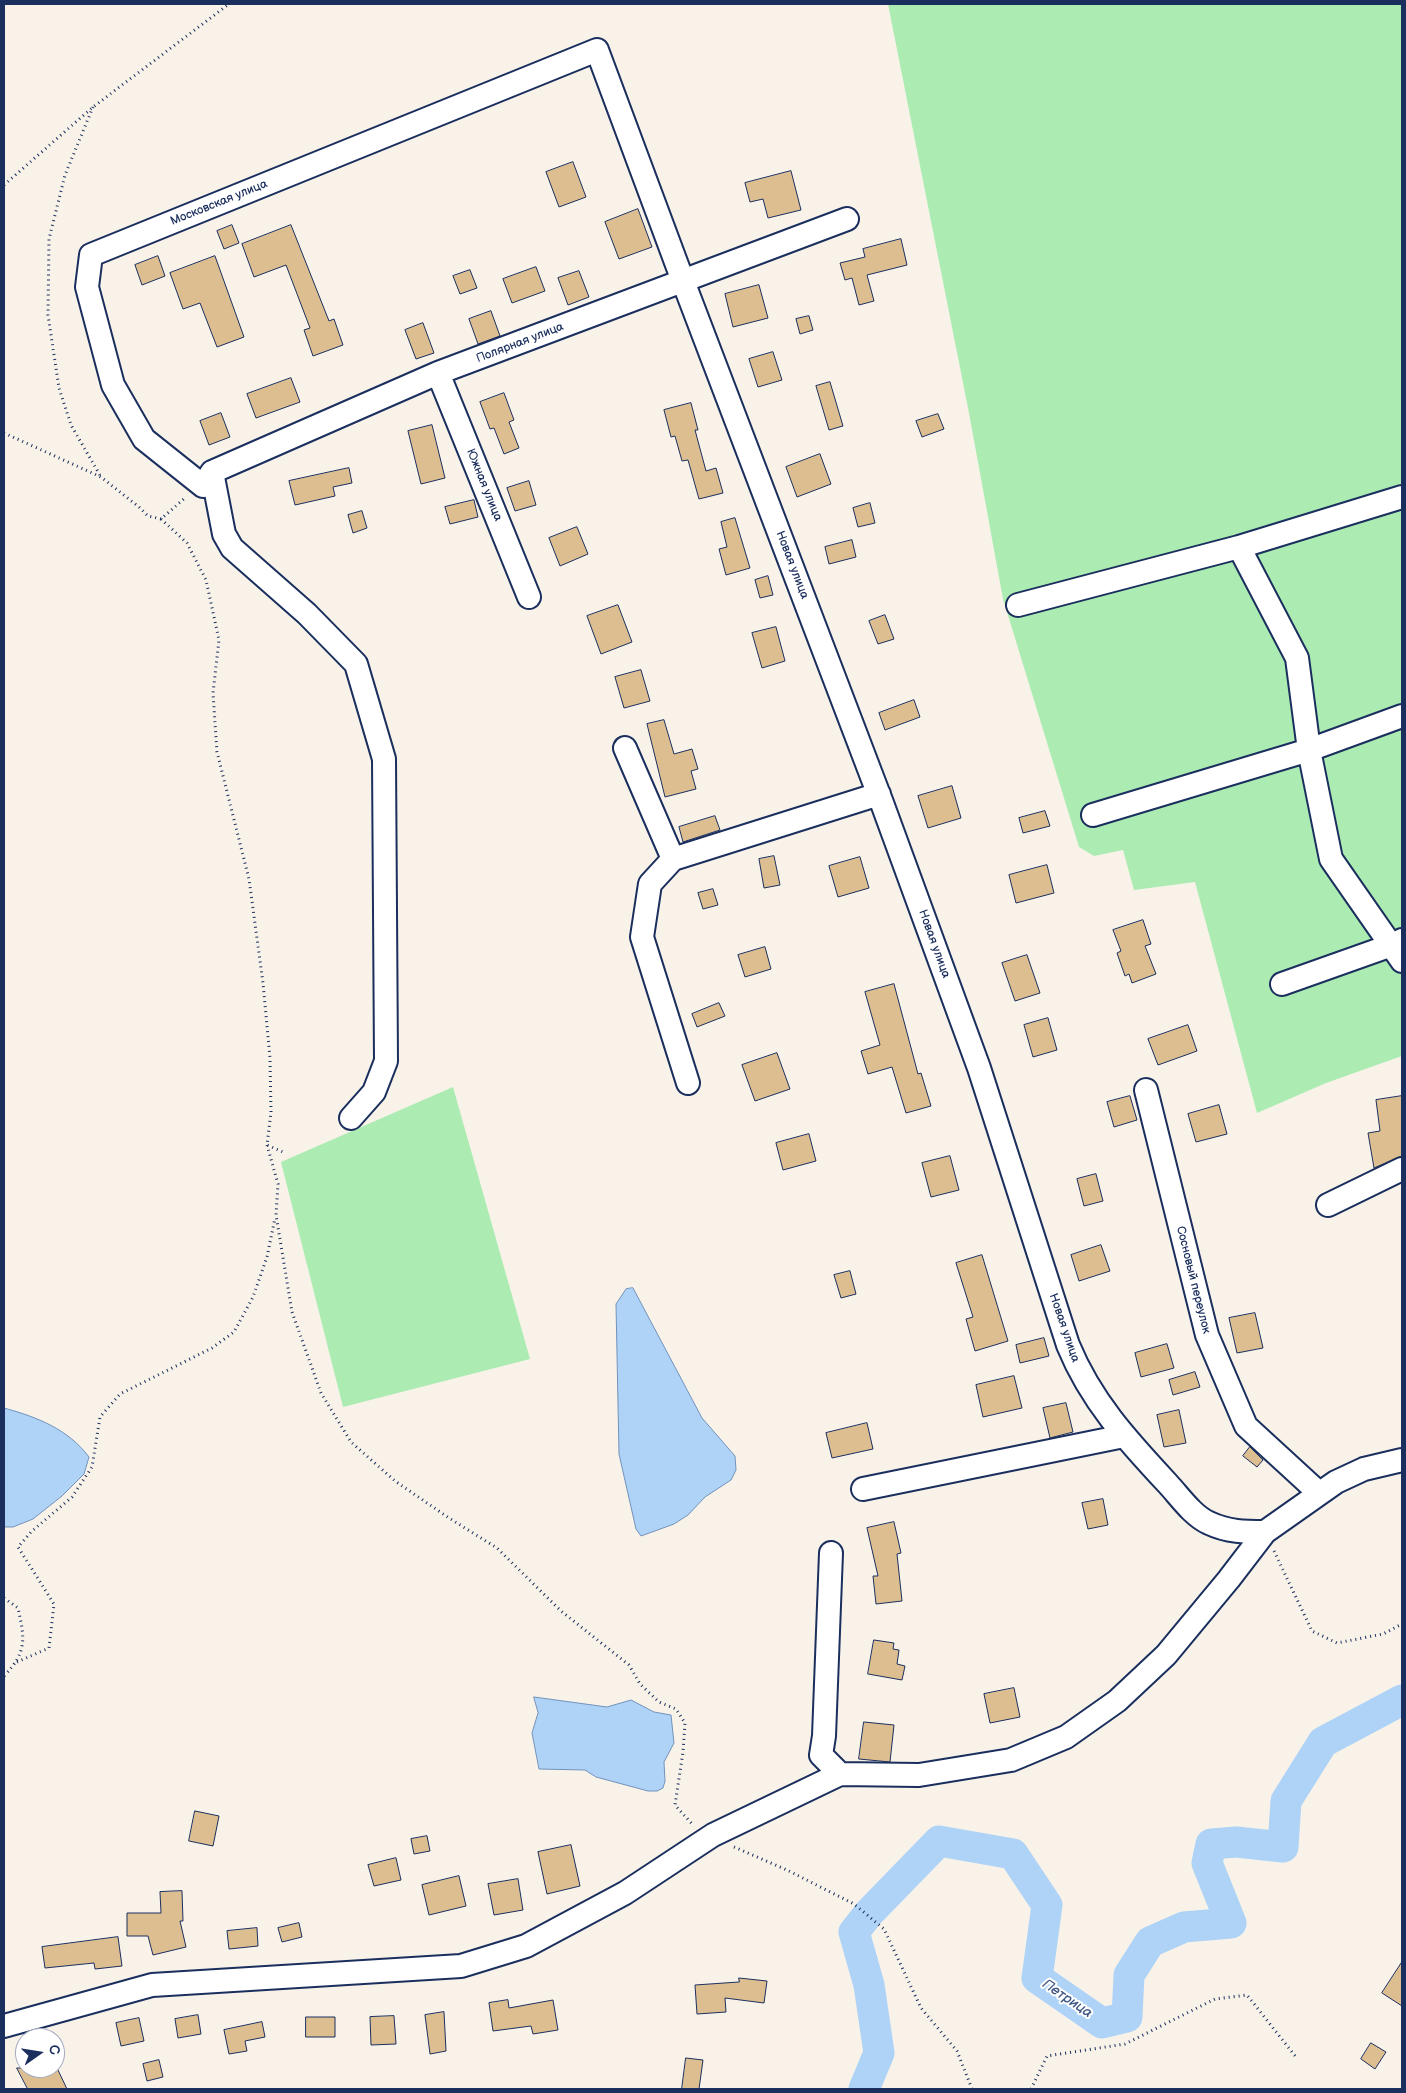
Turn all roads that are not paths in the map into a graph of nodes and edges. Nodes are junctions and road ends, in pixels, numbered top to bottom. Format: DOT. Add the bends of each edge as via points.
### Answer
graph roads {
  1 [pos="597,50"];
  2 [pos="847,219"];
  3 [pos="683,281"];
  4 [pos="438,374"];
  5 [pos="208,479"];
  6 [pos="1402,497"];
  7 [pos="1239,547"];
  8 [pos="529,597"];
  9 [pos="1018,605"];
  10 [pos="1402,716"];
  11 [pos="625,748"];
  12 [pos="1309,750"];
  13 [pos="879,794"];
  14 [pos="1093,815"];
  15 [pos="673,859"];
  16 [pos="1399,949"];
  17 [pos="1282,984"];
  18 [pos="688,1083"];
  19 [pos="1146,1090"];
  20 [pos="351,1118"];
  21 [pos="1402,1169"];
  22 [pos="1328,1205"];
  23 [pos="1124,1436"];
  24 [pos="1402,1460"];
  25 [pos="863,1489"];
  26 [pos="1319,1493"];
  27 [pos="1265,1532"];
  28 [pos="831,1553"];
  29 [pos="840,1774"];
  30 [pos="4,2026"];
  1 -- 3 [label="street, Новая улица"];
  1 -- 5 [label="street, Московская улица" via="91,255 87,287 113,385 144,439"];
  2 -- 3 [label="street, Полярная улица"];
  3 -- 4 [label="street, Полярная улица"];
  3 -- 13 [label="street, Новая улица"];
  4 -- 5 [label="street, Полярная улица"];
  4 -- 8 [label="street, Южная улица"];
  5 -- 20 [label="street" via="224,534 232,548 307,614 356,664 384,759 386,1061 374,1092"];
  6 -- 7 [label="street"];
  7 -- 9 [label="street"];
  7 -- 12 [label="street" via="1297,658"];
  10 -- 12 [label="street"];
  11 -- 15 [label="street"];
  12 -- 14 [label="street"];
  12 -- 16 [label="street" via="1331,859"];
  13 -- 15 [label="street"];
  13 -- 23 [label="street, Новая улица" via="979,1068 1068,1345 1079,1372"];
  15 -- 18 [label="street" via="650,884 642,938"];
  16 -- 17 [label="street"];
  19 -- 26 [label="street, Сосновый переулок" via="1206,1335 1246,1426"];
  21 -- 22 [label="street"];
  23 -- 25 [label="street"];
  23 -- 27 [label="street, Новая улица" via="1189,1507 1208,1523 1233,1532"];
  24 -- 26 [label="street" via="1364,1469"];
  26 -- 27 [label="street"];
  27 -- 29 [label="street" via="1166,1655 1117,1701 1066,1737 1011,1760 919,1775"];
  28 -- 29 [label="street" via="821,1755"];
  29 -- 30 [label="street" via="713,1835 625,1893 526,1946 461,1966 152,1985"];
}
